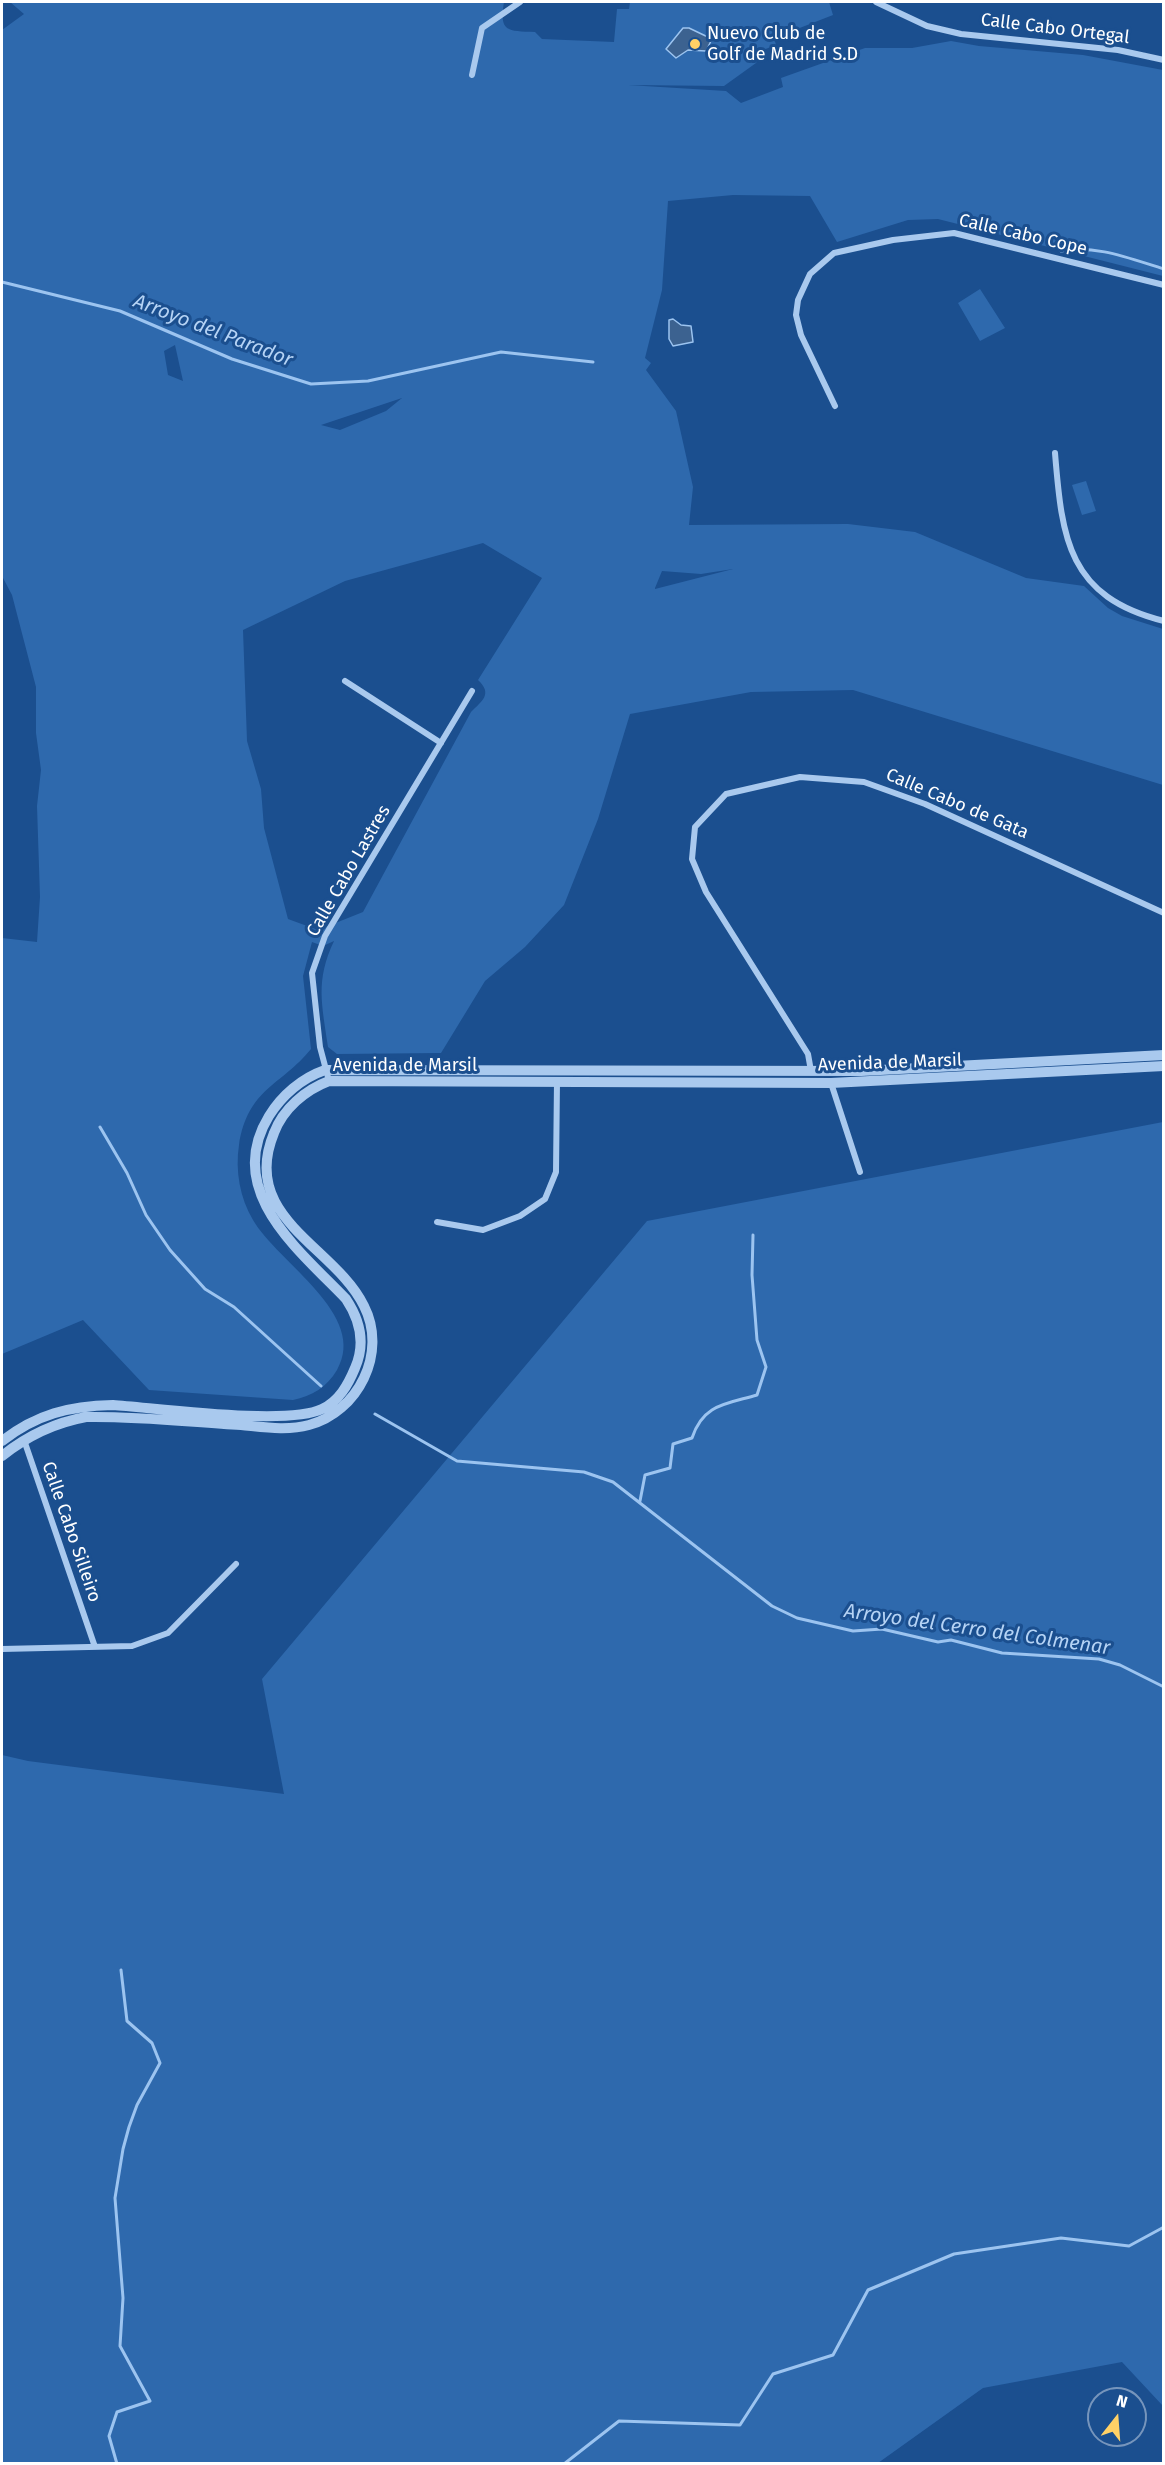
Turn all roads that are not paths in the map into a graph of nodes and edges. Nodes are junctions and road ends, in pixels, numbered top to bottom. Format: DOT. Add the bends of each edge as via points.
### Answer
graph roads {
  1 [pos="520,2"];
  2 [pos="876,2"];
  3 [pos="1164,60"];
  4 [pos="472,75"];
  5 [pos="1164,285"];
  6 [pos="835,406"];
  7 [pos="1055,453"];
  8 [pos="1164,621"];
  9 [pos="345,681"];
  10 [pos="472,691"];
  11 [pos="441,743"];
  12 [pos="1164,913"];
  13 [pos="1164,1055"];
  14 [pos="1164,1066"];
  15 [pos="811,1071"];
  16 [pos="327,1076"];
  17 [pos="557,1077"];
  18 [pos="831,1083"];
  19 [pos="860,1172"];
  20 [pos="437,1222"];
  21 [pos="21,1433"];
  22 [pos="2,1441"];
  23 [pos="2,1456"];
  24 [pos="236,1564"];
  25 [pos="95,1647"];
  26 [pos="2,1649"];
  1 -- 4 [label="street" via="482,28"];
  2 -- 3 [label="street, Calle Cabo Ortegal" via="927,26 961,34 1118,50"];
  5 -- 6 [label="street, Calle Cabo Cope" via="954,233 893,240 834,253 810,274 796,315 801,335"];
  7 -- 8 [label="street" via="1060,518 1073,557 1101,593 1123,608"];
  9 -- 11 [label="street"];
  10 -- 11 [label="street, Calle Cabo Lastres"];
  11 -- 16 [label="street, Calle Cabo Lastres" via="326,936 312,973"];
  12 -- 15 [label="street, Calle Cabo de Gata" via="936,809 864,782 800,777 726,794 695,828 692,859 706,892 808,1054"];
  13 -- 15 [label="street, Avenida de Marsil"];
  14 -- 18 [label="street, Avenida de Marsil"];
  15 -- 17 [label="street, Avenida de Marsil"];
  16 -- 17 [label="street, Avenida de Marsil"];
  16 -- 21 [label="street, Avenida de Marsil" via="286,1112 269,1144 267,1160 273,1200 288,1222 355,1291 371,1325 371,1361 350,1400 327,1418 290,1428 86,1417"];
  17 -- 18 [label="street, Avenida de Marsil"];
  17 -- 20 [label="street" via="556,1172 545,1198 520,1216 483,1230"];
  18 -- 19 [label="street"];
  21 -- 22 [label="street, Avenida de Marsil"];
  21 -- 23 [label="street, Avenida de Marsil"];
  21 -- 25 [label="street, Calle Cabo Silleiro"];
  24 -- 25 [label="street" via="168,1633 132,1646"];
  25 -- 26 [label="street"];
}
